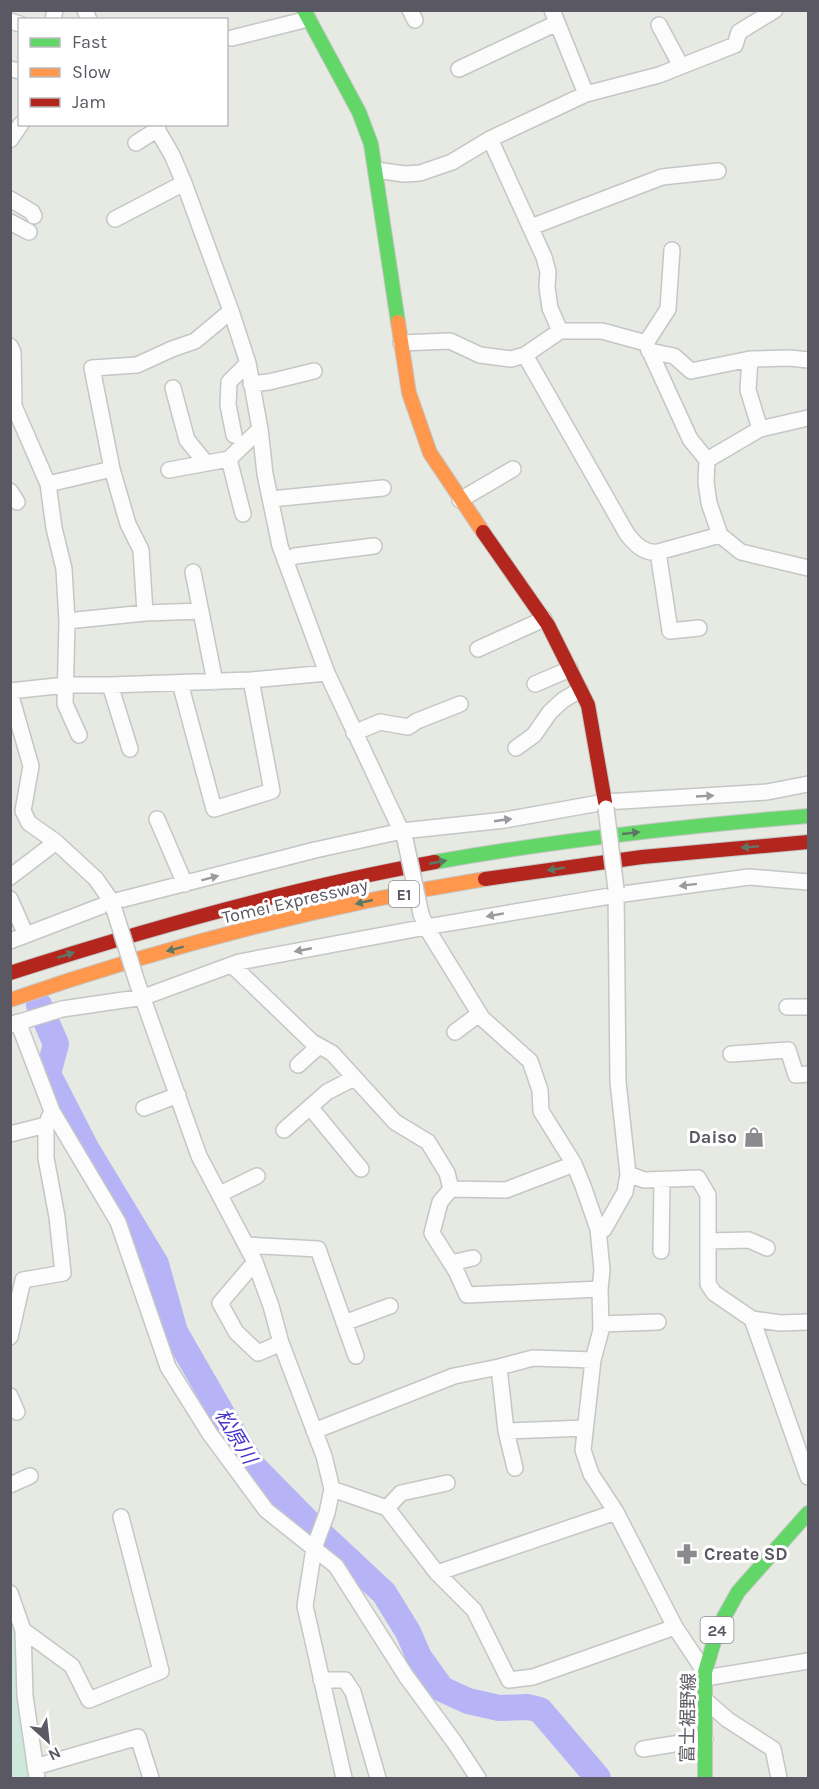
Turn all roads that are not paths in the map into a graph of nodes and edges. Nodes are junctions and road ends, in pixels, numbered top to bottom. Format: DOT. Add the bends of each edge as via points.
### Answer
graph roads {
  1 [pos="775,10"];
  2 [pos="306,15"];
  3 [pos="554,17"];
  4 [pos="659,25"];
  5 [pos="232,38"];
  6 [pos="681,66"];
  7 [pos="459,69"];
  8 [pos="586,94"];
  9 [pos="20,126"];
  10 [pos="156,127"];
  11 [pos="490,139"];
  12 [pos="10,140"];
  13 [pos="136,143"];
  14 [pos="376,170"];
  15 [pos="718,171"];
  16 [pos="184,183"];
  17 [pos="10,199"];
  18 [pos="34,216"];
  19 [pos="115,219"];
  20 [pos="10,222"];
  21 [pos="531,227"];
  22 [pos="29,232"];
  23 [pos="672,250"];
  24 [pos="231,311"];
  25 [pos="560,332"];
  26 [pos="401,343"];
  27 [pos="10,346"];
  28 [pos="647,347"];
  29 [pos="525,355"];
  30 [pos="750,359"];
  31 [pos="808,360"];
  32 [pos="248,363"];
  33 [pos="314,371"];
  34 [pos="251,384"];
  35 [pos="173,388"];
  36 [pos="808,418"];
  37 [pos="260,429"];
  38 [pos="760,429"];
  39 [pos="234,435"];
  40 [pos="229,459"];
  41 [pos="707,460"];
  42 [pos="206,463"];
  43 [pos="112,469"];
  44 [pos="169,470"];
  45 [pos="513,470"];
  46 [pos="48,484"];
  47 [pos="383,488"];
  48 [pos="271,499"];
  49 [pos="460,500"];
  50 [pos="243,514"];
  51 [pos="720,536"];
  52 [pos="374,546"];
  53 [pos="658,552"];
  54 [pos="286,561"];
  55 [pos="808,568"];
  56 [pos="193,572"];
  57 [pos="201,612"];
  58 [pos="145,613"];
  59 [pos="544,619"];
  60 [pos="67,621"];
  61 [pos="699,628"];
  62 [pos="478,649"];
  63 [pos="570,669"];
  64 [pos="327,673"];
  65 [pos="251,680"];
  66 [pos="215,682"];
  67 [pos="180,683"];
  68 [pos="535,684"];
  69 [pos="66,685"];
  70 [pos="110,685"];
  71 [pos="580,690"];
  72 [pos="10,692"];
  73 [pos="460,704"];
  74 [pos="354,733"];
  75 [pos="79,735"];
  76 [pos="516,748"];
  77 [pos="130,749"];
  78 [pos="808,772"];
  79 [pos="808,784"];
  80 [pos="767,792"];
  81 [pos="606,805"];
  82 [pos="808,816"];
  83 [pos="157,819"];
  84 [pos="403,835"];
  85 [pos="56,842"];
  86 [pos="808,842"];
  87 [pos="10,877"];
  88 [pos="808,882"];
  89 [pos="185,884"];
  90 [pos="616,892"];
  91 [pos="10,899"];
  92 [pos="113,906"];
  93 [pos="424,920"];
  94 [pos="26,935"];
  95 [pos="10,941"];
  96 [pos="232,965"];
  97 [pos="10,973"];
  98 [pos="144,997"];
  99 [pos="10,1000"];
  100 [pos="787,1007"];
  101 [pos="808,1007"];
  102 [pos="479,1014"];
  103 [pos="19,1022"];
  104 [pos="455,1032"];
  105 [pos="319,1046"];
  106 [pos="731,1054"];
  107 [pos="297,1065"];
  108 [pos="808,1074"];
  109 [pos="354,1078"];
  110 [pos="178,1095"];
  111 [pos="310,1107"];
  112 [pos="144,1108"];
  113 [pos="49,1118"];
  114 [pos="284,1130"];
  115 [pos="10,1134"];
  116 [pos="574,1164"];
  117 [pos="361,1169"];
  118 [pos="628,1174"];
  119 [pos="257,1176"];
  120 [pos="663,1180"];
  121 [pos="451,1189"];
  122 [pos="220,1194"];
  123 [pos="598,1228"];
  124 [pos="708,1241"];
  125 [pos="247,1245"];
  126 [pos="767,1248"];
  127 [pos="661,1251"];
  128 [pos="473,1258"];
  129 [pos="255,1262"];
  130 [pos="451,1263"];
  131 [pos="600,1289"];
  132 [pos="390,1306"];
  133 [pos="752,1319"];
  134 [pos="808,1322"];
  135 [pos="344,1323"];
  136 [pos="658,1323"];
  137 [pos="601,1324"];
  138 [pos="10,1337"];
  139 [pos="281,1342"];
  140 [pos="356,1356"];
  141 [pos="593,1359"];
  142 [pos="499,1367"];
  143 [pos="10,1396"];
  144 [pos="17,1412"];
  145 [pos="585,1428"];
  146 [pos="314,1431"];
  147 [pos="506,1431"];
  148 [pos="515,1468"];
  149 [pos="30,1476"];
  150 [pos="808,1477"];
  151 [pos="447,1483"];
  152 [pos="10,1485"];
  153 [pos="332,1490"];
  154 [pos="387,1508"];
  155 [pos="616,1512"];
  156 [pos="808,1513"];
  157 [pos="121,1517"];
  158 [pos="315,1545"];
  159 [pos="437,1573"];
  160 [pos="10,1593"];
  161 [pos="675,1627"];
  162 [pos="23,1630"];
  163 [pos="808,1660"];
  164 [pos="705,1675"];
  165 [pos="321,1680"];
  166 [pos="705,1700"];
  167 [pos="705,1739"];
  168 [pos="643,1749"];
  169 [pos="36,1773"];
  170 [pos="151,1779"];
  171 [pos="344,1779"];
  172 [pos="378,1779"];
  173 [pos="478,1779"];
  174 [pos="705,1779"];
  175 [pos="779,1779"];
  1 -- 6 [label="street" via="739,32 735,45"];
  2 -- 5 [label="street"];
  2 -- 14 [label="main road" via="359,112"];
  3 -- 7 [label="street"];
  3 -- 8 [label="street"];
  4 -- 6 [label="street"];
  6 -- 8 [label="street"];
  8 -- 11 [label="street"];
  9 -- 12 [label="street"];
  10 -- 13 [label="street"];
  10 -- 16 [label="street"];
  11 -- 14 [label="street" via="452,162 420,172"];
  11 -- 21 [label="street"];
  14 -- 26 [label="main road"];
  15 -- 21 [label="street" via="662,177"];
  16 -- 19 [label="street"];
  16 -- 24 [label="street"];
  17 -- 18 [label="street"];
  20 -- 22 [label="street"];
  21 -- 25 [label="street" via="544,257 550,309"];
  23 -- 28 [label="street" via="668,309"];
  24 -- 32 [label="street"];
  24 -- 43 [label="street" via="195,341 137,365 92,368"];
  25 -- 28 [label="street" via="602,331"];
  25 -- 29 [label="street"];
  26 -- 29 [label="street" via="450,341 480,355 511,359"];
  26 -- 49 [label="main road" via="409,393 420,427 430,453"];
  27 -- 46 [label="street" via="14,406"];
  28 -- 30 [label="street" via="674,356 691,371"];
  28 -- 41 [label="street" via="690,439"];
  29 -- 53 [label="street" via="627,534 636,545 651,553"];
  30 -- 31 [label="street"];
  30 -- 38 [label="street" via="747,390"];
  32 -- 34 [label="street"];
  32 -- 39 [label="street" via="229,382 228,405"];
  33 -- 34 [label="street"];
  34 -- 37 [label="street"];
  35 -- 42 [label="street" via="187,440"];
  36 -- 38 [label="street"];
  37 -- 40 [label="street"];
  37 -- 48 [label="street"];
  38 -- 41 [label="street"];
  40 -- 42 [label="street"];
  40 -- 50 [label="street"];
  41 -- 51 [label="street" via="709,502"];
  42 -- 44 [label="street"];
  43 -- 46 [label="street"];
  43 -- 58 [label="street" via="128,524 141,550"];
  45 -- 49 [label="street"];
  46 -- 60 [label="street" via="64,569"];
  47 -- 48 [label="street"];
  48 -- 54 [label="street"];
  49 -- 59 [label="main road"];
  51 -- 53 [label="street"];
  51 -- 55 [label="street" via="741,552"];
  52 -- 54 [label="street" via="295,556"];
  53 -- 61 [label="street" via="670,631"];
  54 -- 64 [label="street"];
  56 -- 57 [label="street"];
  57 -- 58 [label="street"];
  57 -- 66 [label="street"];
  58 -- 60 [label="street"];
  59 -- 62 [label="street"];
  59 -- 63 [label="main road"];
  60 -- 69 [label="street"];
  63 -- 68 [label="street"];
  63 -- 71 [label="main road"];
  64 -- 65 [label="street"];
  64 -- 74 [label="street"];
  65 -- 66 [label="street"];
  65 -- 67 [label="street" via="272,791 214,809"];
  66 -- 67 [label="street"];
  67 -- 70 [label="street"];
  69 -- 70 [label="street"];
  69 -- 72 [label="street"];
  69 -- 75 [label="street" via="65,704"];
  70 -- 77 [label="street"];
  71 -- 76 [label="street" via="563,700 534,735"];
  71 -- 81 [label="main road" via="588,705"];
  72 -- 85 [label="street" via="31,766 24,811 29,823"];
  73 -- 74 [label="street" via="408,727 380,722"];
  74 -- 84 [label="street"];
  78 -- 80 [label="street"];
  79 -- 80 [label="street"];
  81 -- 80 [label="street, one-way"];
  84 -- 81 [label="street, one-way"];
  81 -- 90 [label="street, bridge"];
  97 -- 82 [label="main road, Tomei Expressway / E1, one-way" via="113,940 364,876 599,837"];
  83 -- 89 [label="street"];
  89 -- 84 [label="street, one-way" via="315,849"];
  84 -- 93 [label="street, bridge"];
  85 -- 87 [label="street"];
  85 -- 92 [label="street" via="96,879"];
  86 -- 99 [label="main road, Tomei Expressway / E1, one-way" via="600,862 368,901 120,963"];
  88 -- 90 [label="street, one-way" via="749,878"];
  89 -- 92 [label="street"];
  90 -- 93 [label="street, one-way"];
  90 -- 118 [label="street" via="618,1082"];
  91 -- 94 [label="street"];
  92 -- 94 [label="street"];
  92 -- 98 [label="street, bridge"];
  93 -- 96 [label="street, one-way"];
  93 -- 102 [label="street"];
  94 -- 95 [label="street"];
  96 -- 98 [label="street"];
  96 -- 105 [label="street"];
  98 -- 103 [label="street" via="62,1009"];
  98 -- 110 [label="street"];
  100 -- 101 [label="street"];
  102 -- 104 [label="street"];
  102 -- 116 [label="street" via="530,1061 540,1090 541,1111"];
  103 -- 113 [label="street"];
  105 -- 107 [label="street"];
  105 -- 109 [label="street" via="332,1053"];
  106 -- 108 [label="street" via="788,1050 796,1075"];
  109 -- 111 [label="street" via="327,1092"];
  109 -- 121 [label="street" via="395,1122 428,1142 447,1173"];
  110 -- 112 [label="street"];
  110 -- 122 [label="street" via="199,1156"];
  111 -- 114 [label="street"];
  111 -- 117 [label="street"];
  113 -- 115 [label="street"];
  113 -- 138 [label="street" via="46,1158 63,1273 23,1280"];
  113 -- 158 [label="street" via="118,1222 168,1367 210,1434 266,1510"];
  116 -- 121 [label="street" via="506,1190"];
  116 -- 123 [label="street"];
  118 -- 120 [label="street" via="644,1180"];
  118 -- 123 [label="street" via="625,1192 604,1229"];
  119 -- 122 [label="street"];
  120 -- 124 [label="street" via="698,1178 708,1195"];
  120 -- 127 [label="street"];
  121 -- 130 [label="street" via="440,1202 432,1233"];
  122 -- 125 [label="street"];
  123 -- 131 [label="street" via="603,1270"];
  124 -- 126 [label="street" via="749,1240"];
  124 -- 133 [label="street" via="708,1284 714,1293"];
  125 -- 129 [label="street"];
  125 -- 135 [label="street" via="318,1249"];
  128 -- 130 [label="street"];
  129 -- 139 [label="street"];
  129 -- 139 [label="street" via="220,1303 236,1332 258,1353"];
  130 -- 131 [label="street" via="467,1294"];
  131 -- 137 [label="street"];
  132 -- 135 [label="street"];
  133 -- 134 [label="street"];
  133 -- 150 [label="street"];
  135 -- 140 [label="street"];
  136 -- 137 [label="street"];
  137 -- 141 [label="street"];
  139 -- 146 [label="street"];
  141 -- 142 [label="street" via="533,1358"];
  141 -- 145 [label="street"];
  142 -- 146 [label="street" via="454,1376"];
  142 -- 147 [label="street"];
  143 -- 144 [label="street"];
  145 -- 147 [label="street"];
  145 -- 155 [label="street" via="583,1450 591,1474"];
  146 -- 153 [label="street"];
  147 -- 148 [label="street"];
  149 -- 152 [label="street"];
  151 -- 154 [label="street" via="401,1494"];
  153 -- 154 [label="street"];
  153 -- 158 [label="street"];
  154 -- 159 [label="street"];
  155 -- 159 [label="street"];
  155 -- 161 [label="street"];
  156 -- 164 [label="main road, 富士裾野線 / 24" via="738,1592 718,1628"];
  157 -- 162 [label="street" via="161,1671 89,1700 72,1666"];
  158 -- 165 [label="street" via="305,1606"];
  158 -- 173 [label="street" via="336,1566"];
  159 -- 161 [label="street" via="474,1610 509,1680 533,1677"];
  160 -- 162 [label="street"];
  161 -- 164 [label="street"];
  162 -- 169 [label="street" via="25,1696"];
  163 -- 164 [label="street"];
  164 -- 166 [label="main road, 富士裾野線 / 24"];
  165 -- 171 [label="street"];
  165 -- 172 [label="street" via="345,1680 352,1692"];
  166 -- 167 [label="main road, 富士裾野線 / 24"];
  166 -- 175 [label="street" via="773,1749"];
  167 -- 168 [label="street"];
  167 -- 174 [label="main road, 富士裾野線 / 24"];
  169 -- 170 [label="street" via="138,1737"];
}
